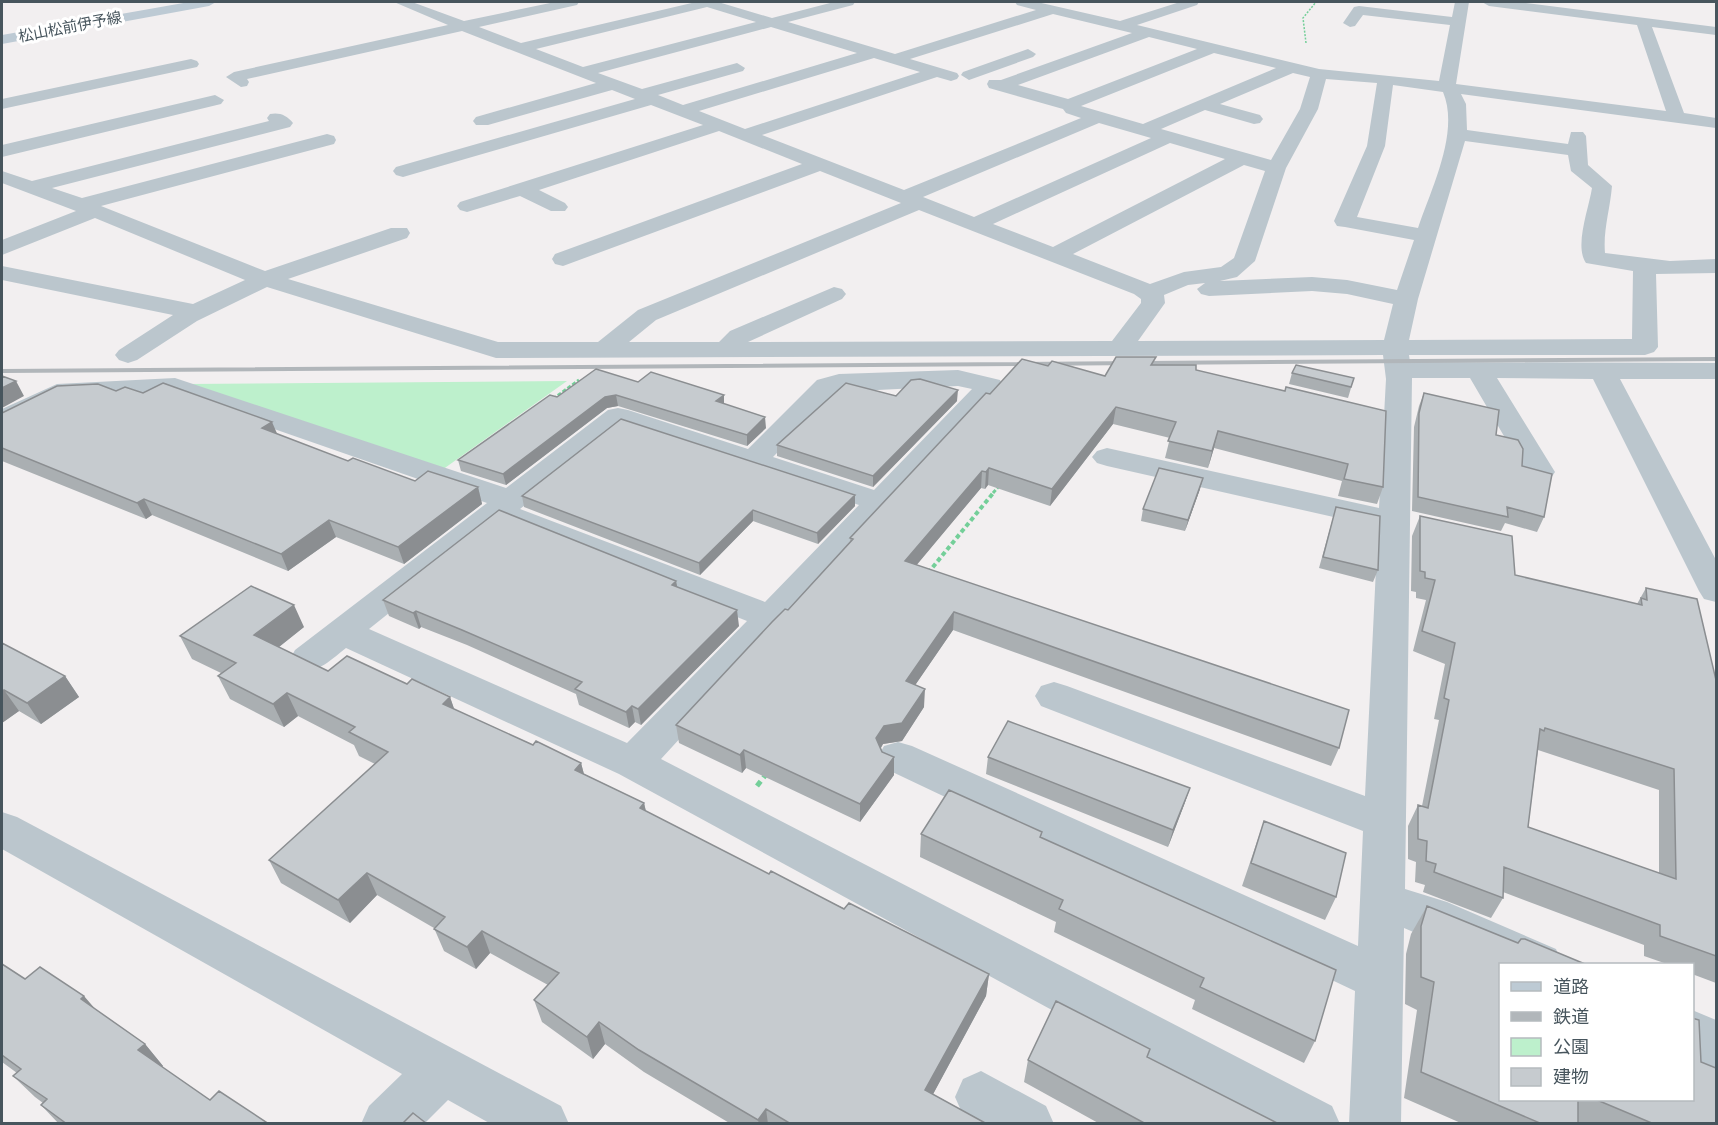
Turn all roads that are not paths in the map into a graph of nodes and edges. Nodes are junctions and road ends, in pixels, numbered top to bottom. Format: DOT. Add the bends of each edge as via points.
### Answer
graph roads {
  1 [pos="209,2"];
  2 [pos="401,2"];
  3 [pos="572,2"];
  4 [pos="708,2"];
  5 [pos="848,2"];
  6 [pos="1022,2"];
  7 [pos="1078,2"];
  8 [pos="1192,2"];
  9 [pos="1403,2"];
  10 [pos="1489,2"];
  11 [pos="1619,2"];
  12 [pos="1578,7"];
  13 [pos="1053,9"];
  14 [pos="1462,12"];
  15 [pos="1620,19"];
  16 [pos="771,22"];
  17 [pos="1643,22"];
  18 [pos="1350,23"];
  19 [pos="1118,25"];
  20 [pos="463,26"];
  21 [pos="1716,31"];
  22 [pos="1149,32"];
  23 [pos="1081,36"];
  24 [pos="2,40"];
  25 [pos="1047,47"];
  26 [pos="520,48"];
  27 [pos="1214,48"];
  28 [pos="873,52"];
  29 [pos="902,56"];
  30 [pos="118,63"];
  31 [pos="191,64"];
  32 [pos="1293,67"];
  33 [pos="737,68"];
  34 [pos="582,72"];
  35 [pos="1319,74"];
  36 [pos="1386,79"];
  37 [pos="985,80"];
  38 [pos="241,82"];
  39 [pos="613,84"];
  40 [pos="2,87"];
  41 [pos="1451,88"];
  42 [pos="646,97"];
  43 [pos="215,100"];
  44 [pos="2,104"];
  45 [pos="1070,105"];
  46 [pos="1205,105"];
  47 [pos="682,111"];
  48 [pos="1098,117"];
  49 [pos="276,118"];
  50 [pos="1254,118"];
  51 [pos="1677,118"];
  52 [pos="482,121"];
  53 [pos="1716,123"];
  54 [pos="721,125"];
  55 [pos="1144,130"];
  56 [pos="1458,134"];
  57 [pos="745,135"];
  58 [pos="1169,137"];
  59 [pos="327,140"];
  60 [pos="2,151"];
  61 [pos="624,156"];
  62 [pos="1242,158"];
  63 [pos="821,164"];
  64 [pos="651,168"];
  65 [pos="1276,168"];
  66 [pos="403,171"];
  67 [pos="2,177"];
  68 [pos="30,187"];
  69 [pos="522,189"];
  70 [pos="911,200"];
  71 [pos="467,206"];
  72 [pos="558,207"];
  73 [pos="87,208"];
  74 [pos="973,225"];
  75 [pos="399,232"];
  76 [pos="1426,236"];
  77 [pos="2,248"];
  78 [pos="1053,256"];
  79 [pos="563,259"];
  80 [pos="1716,266"];
  81 [pos="1644,267"];
  82 [pos="6,276"];
  83 [pos="264,279"];
  84 [pos="834,294"];
  85 [pos="1151,294"];
  86 [pos="1406,299"];
  87 [pos="195,312"];
  88 [pos="1120,348"];
  89 [pos="604,350"];
  90 [pos="725,350"];
  91 [pos="128,355"];
  92 [pos="1397,359"];
  93 [pos="1479,371"];
  94 [pos="1716,371"];
  95 [pos="1604,373"];
  96 [pos="2,420"];
  97 [pos="1107,457"];
  98 [pos="753,460"];
  99 [pos="1540,472"];
  100 [pos="880,502"];
  101 [pos="503,505"];
  102 [pos="1411,525"];
  103 [pos="1716,591"];
  104 [pos="771,616"];
  105 [pos="343,632"];
  106 [pos="308,659"];
  107 [pos="1054,696"];
  108 [pos="898,758"];
  109 [pos="633,763"];
  110 [pos="1384,821"];
  111 [pos="2,829"];
  112 [pos="1381,901"];
  113 [pos="1537,963"];
  114 [pos="1379,979"];
  115 [pos="1694,1034"];
  116 [pos="1716,1044"];
  117 [pos="443,1069"];
  118 [pos="981,1097"];
  119 [pos="387,1124"];
  120 [pos="543,1124"];
  121 [pos="1028,1124"];
  122 [pos="1314,1124"];
  123 [pos="1375,1124"];
  1 -- 24 [label="main road, 松山松前伊予線"];
  2 -- 20 [label="street"];
  3 -- 20 [label="street"];
  4 -- 16 [label="street"];
  4 -- 26 [label="street"];
  5 -- 16 [label="street"];
  6 -- 13 [label="street"];
  7 -- 13 [label="street"];
  8 -- 19 [label="street"];
  9 -- 14 [label="street"];
  10 -- 12 [label="street"];
  11 -- 15 [label="street"];
  12 -- 15 [label="street"];
  13 -- 19 [label="street"];
  13 -- 29 [label="street"];
  14 -- 18 [label="street" via="1359,10"];
  14 -- 41 [label="street" via="1447,82"];
  15 -- 17 [label="street"];
  16 -- 28 [label="street"];
  16 -- 34 [label="street"];
  17 -- 21 [label="street"];
  17 -- 51 [label="street"];
  19 -- 22 [label="street"];
  19 -- 23 [label="street"];
  20 -- 26 [label="street"];
  20 -- 38 [label="street" via="234,76"];
  22 -- 27 [label="street"];
  22 -- 37 [label="street"];
  25 -- 37 [label="street"];
  26 -- 34 [label="street"];
  27 -- 32 [label="street"];
  27 -- 45 [label="street"];
  28 -- 47 [label="street"];
  28 -- 57 [label="street" via="943,74"];
  30 -- 40 [label="street"];
  31 -- 44 [label="street"];
  32 -- 35 [label="street"];
  32 -- 46 [label="street"];
  33 -- 42 [label="street"];
  34 -- 39 [label="street"];
  35 -- 36 [label="street"];
  35 -- 65 [label="street" via="1309,109"];
  36 -- 41 [label="street"];
  36 -- 76 [label="street" via="1376,146 1345,221"];
  37 -- 45 [label="street"];
  39 -- 42 [label="street"];
  39 -- 52 [label="street"];
  41 -- 51 [label="street"];
  41 -- 56 [label="street" via="1457,104"];
  42 -- 47 [label="street"];
  42 -- 66 [label="street"];
  43 -- 60 [label="street"];
  45 -- 48 [label="street"];
  46 -- 50 [label="street"];
  46 -- 55 [label="street"];
  47 -- 54 [label="street"];
  48 -- 55 [label="street"];
  48 -- 70 [label="street"];
  49 -- 68 [label="street" via="285,123"];
  51 -- 53 [label="street"];
  54 -- 57 [label="street"];
  54 -- 61 [label="street"];
  55 -- 58 [label="street"];
  56 -- 76 [label="street"];
  56 -- 81 [label="street" via="1577,143 1578,167 1602,186 1599,215 1592,231 1594,258"];
  57 -- 63 [label="street"];
  58 -- 62 [label="street"];
  58 -- 74 [label="street"];
  59 -- 73 [label="street"];
  61 -- 64 [label="street"];
  61 -- 69 [label="street"];
  62 -- 65 [label="street"];
  62 -- 78 [label="street"];
  63 -- 70 [label="street"];
  63 -- 79 [label="street"];
  65 -- 85 [label="street" via="1244,261 1233,272 1184,279"];
  67 -- 68 [label="street"];
  68 -- 73 [label="street"];
  69 -- 71 [label="street"];
  69 -- 72 [label="street"];
  70 -- 74 [label="street"];
  70 -- 89 [label="street" via="647,315"];
  73 -- 77 [label="street"];
  73 -- 83 [label="street"];
  74 -- 78 [label="street"];
  75 -- 83 [label="street"];
  76 -- 86 [label="street"];
  78 -- 85 [label="street"];
  80 -- 81 [label="street" via="1689,270"];
  81 -- 92 [label="street" via="1645,347"];
  82 -- 87 [label="street"];
  83 -- 87 [label="street"];
  83 -- 89 [label="street" via="496,350"];
  84 -- 90 [label="street" via="739,336"];
  85 -- 86 [label="street" via="1312,284"];
  85 -- 88 [label="street" via="1153,303"];
  86 -- 92 [label="street"];
  87 -- 91 [label="street"];
  88 -- 90 [label="street"];
  88 -- 92 [label="street"];
  89 -- 90 [label="street"];
  92 -- 93 [label="street"];
  92 -- 102 [label="street" via="1386,418"];
  93 -- 95 [label="street"];
  93 -- 99 [label="street"];
  94 -- 95 [label="street"];
  95 -- 103 [label="street"];
  96 -- 101 [label="street" via="57,392 175,386"];
  97 -- 102 [label="street"];
  98 -- 100 [label="street"];
  98 -- 100 [label="street" via="827,386 839,382 958,378 990,386"];
  98 -- 101 [label="street" via="618,416"];
  100 -- 104 [label="street"];
  101 -- 104 [label="street"];
  101 -- 105 [label="street"];
  102 -- 110 [label="street"];
  104 -- 109 [label="street"];
  105 -- 106 [label="street"];
  105 -- 109 [label="street"];
  107 -- 110 [label="street"];
  108 -- 114 [label="street"];
  109 -- 122 [label="street"];
  110 -- 112 [label="street"];
  111 -- 117 [label="street"];
  112 -- 113 [label="street" via="1431,916"];
  112 -- 114 [label="street"];
  114 -- 123 [label="street"];
  115 -- 116 [label="street"];
  117 -- 119 [label="street"];
  117 -- 120 [label="street"];
  118 -- 121 [label="street"];
}
